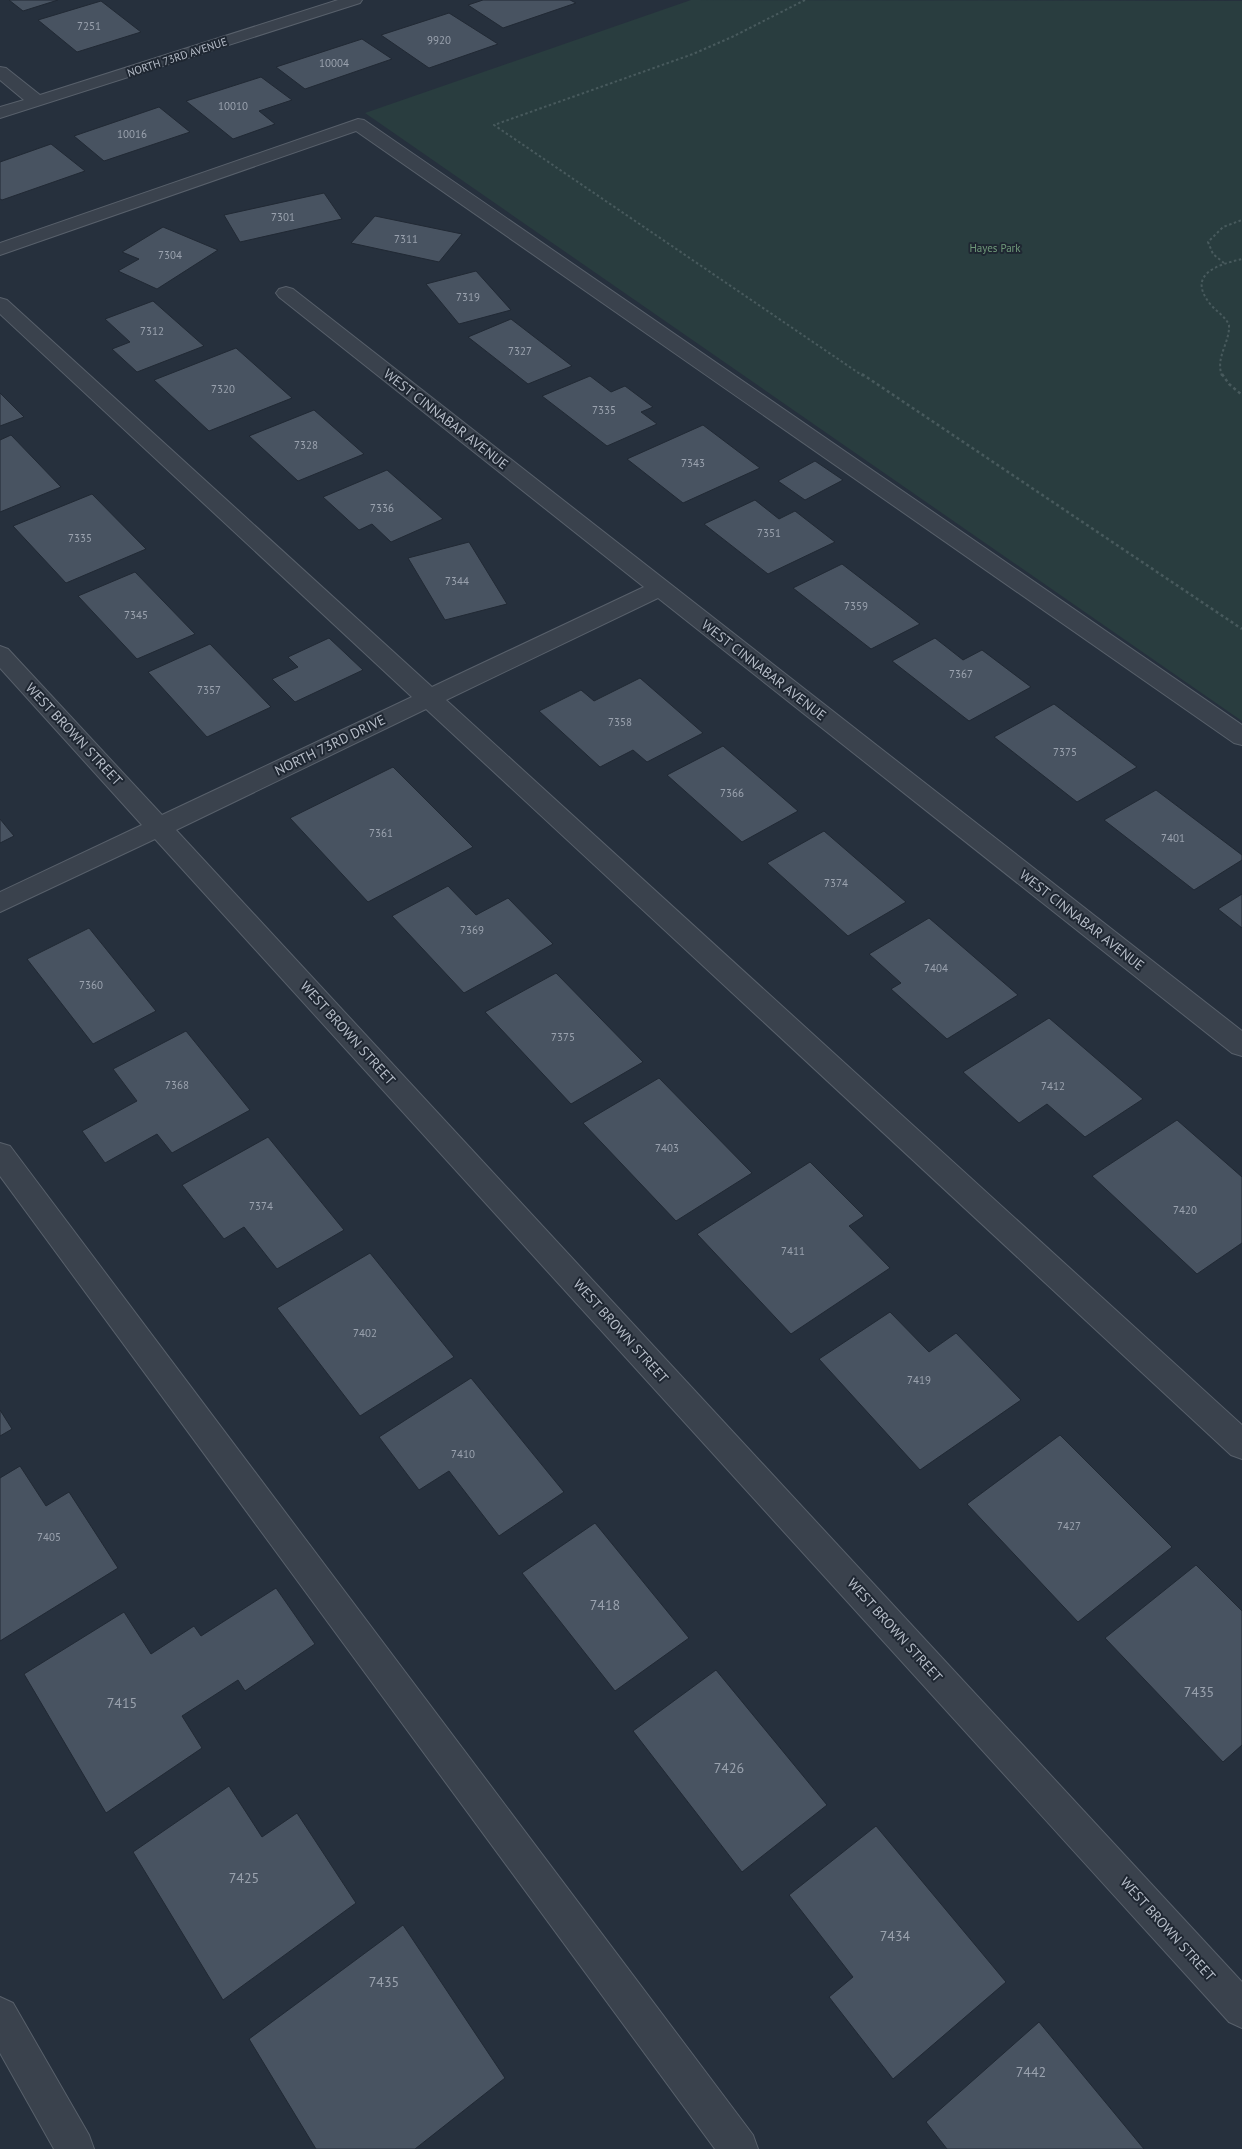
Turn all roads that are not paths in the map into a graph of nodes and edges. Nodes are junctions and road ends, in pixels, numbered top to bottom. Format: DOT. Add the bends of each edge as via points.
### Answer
graph roads {
  1 [pos="354,0"];
  2 [pos="0,72"];
  3 [pos="37,101"];
  4 [pos="0,113"];
  5 [pos="0,249"];
  6 [pos="286,293"];
  7 [pos="0,304"];
  8 [pos="660,588"];
  9 [pos="0,654"];
  10 [pos="429,698"];
  11 [pos="1242,737"];
  12 [pos="160,827"];
  13 [pos="0,903"];
  14 [pos="1242,1046"];
  15 [pos="0,1154"];
  16 [pos="1242,1445"];
  17 [pos="1242,2009"];
  18 [pos="0,2016"];
  19 [pos="75,2149"];
  20 [pos="739,2149"];
  1 -- 3 [label="street, NORTH 73RD AVENUE"];
  2 -- 3 [label="street"];
  3 -- 4 [label="street, NORTH 73RD AVENUE"];
  5 -- 11 [label="street" via="358,124"];
  6 -- 8 [label="street, WEST CINNABAR AVENUE"];
  7 -- 10 [label="street"];
  8 -- 10 [label="street, NORTH 73RD DRIVE"];
  8 -- 14 [label="street, WEST CINNABAR AVENUE"];
  9 -- 12 [label="street, WEST BROWN STREET"];
  10 -- 12 [label="street, NORTH 73RD DRIVE"];
  10 -- 16 [label="street"];
  12 -- 13 [label="street, NORTH 73RD DRIVE"];
  12 -- 17 [label="street, WEST BROWN STREET"];
  15 -- 20 [label="street"];
  18 -- 19 [label="street"];
}
